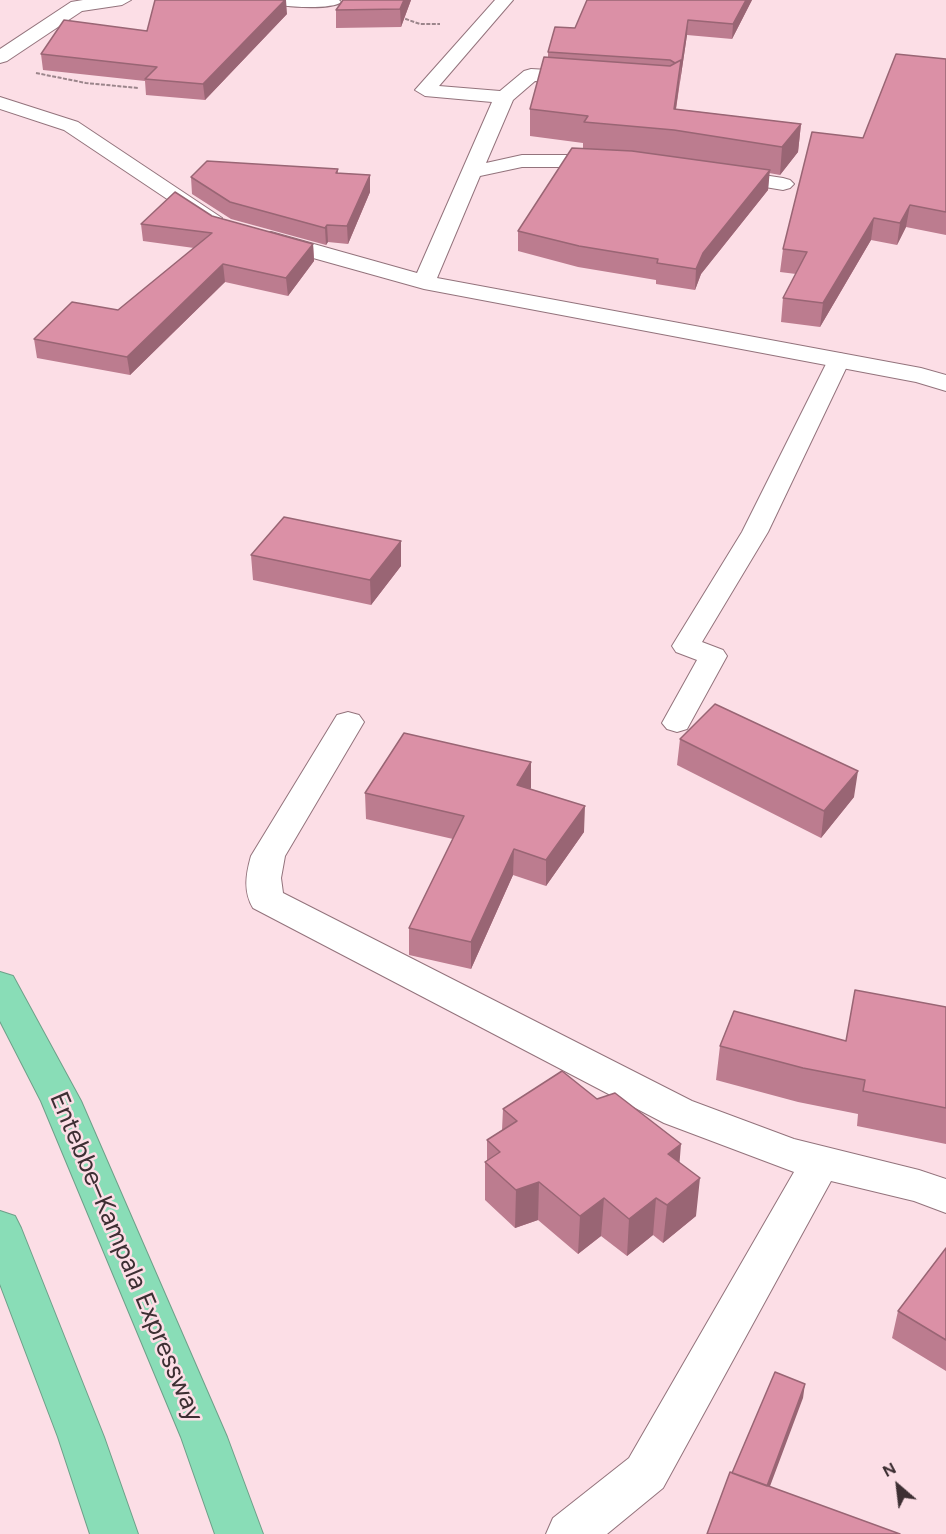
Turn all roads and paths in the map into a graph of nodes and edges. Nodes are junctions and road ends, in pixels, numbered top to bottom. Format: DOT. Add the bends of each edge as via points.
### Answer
graph roads {
  1 [pos="122,0"];
  2 [pos="274,0"];
  3 [pos="504,0"];
  4 [pos="333,2"];
  5 [pos="80,3"];
  6 [pos="482,26"];
  7 [pos="0,57"];
  8 [pos="31,72"];
  9 [pos="600,79"];
  10 [pos="138,88"];
  11 [pos="504,97"];
  12 [pos="0,103"];
  13 [pos="634,163"];
  14 [pos="472,172"];
  15 [pos="702,172"];
  16 [pos="783,184"];
  17 [pos="424,282"];
  18 [pos="839,360"];
  19 [pos="946,383"];
  20 [pos="348,722"];
  21 [pos="677,723"];
  22 [pos="0,985"];
  23 [pos="821,1162"];
  24 [pos="946,1196"];
  25 [pos="0,1228"];
  26 [pos="114,1534"];
  27 [pos="239,1534"];
  28 [pos="570,1534"];
  1 -- 5 [label="street"];
  2 -- 4 [label="street"];
  3 -- 6 [label="street"];
  4 -- 6 [label="path" via="420,24"];
  5 -- 7 [label="street"];
  6 -- 11 [label="street" via="425,90"];
  8 -- 10 [label="path"];
  9 -- 11 [label="street" via="531,75"];
  11 -- 14 [label="street"];
  12 -- 17 [label="street" via="71,126 222,226"];
  13 -- 14 [label="street" via="589,159 522,161"];
  14 -- 17 [label="street"];
  15 -- 16 [label="street"];
  17 -- 18 [label="street"];
  18 -- 19 [label="street"];
  18 -- 21 [label="lane" via="755,532 686,646 712,656"];
  20 -- 23 [label="street" via="268,856 263,878 266,899 678,1112 788,1154"];
  22 -- 27 [label="highway, Entebbe–Kampala Expressway" via="61,1101 204,1437"];
  23 -- 24 [label="street"];
  23 -- 28 [label="street" via="646,1473"];
  25 -- 26 [label="highway"];
}
